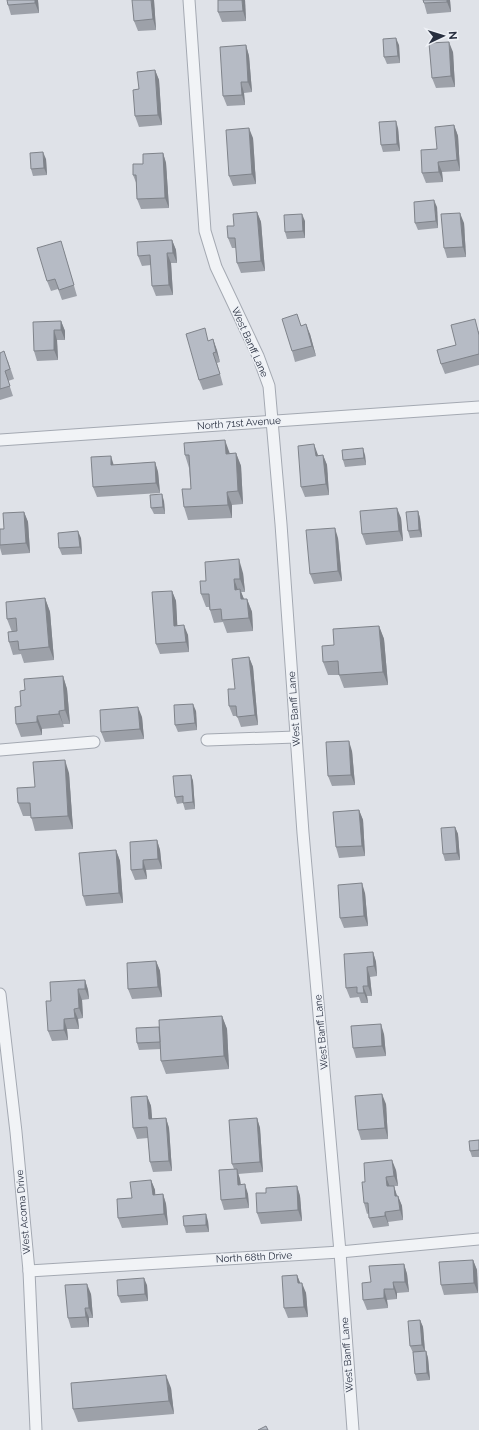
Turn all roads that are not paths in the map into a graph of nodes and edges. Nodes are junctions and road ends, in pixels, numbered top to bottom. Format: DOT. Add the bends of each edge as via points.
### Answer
graph roads {
  1 [pos="189,0"];
  2 [pos="479,407"];
  3 [pos="272,421"];
  4 [pos="0,440"];
  5 [pos="296,737"];
  6 [pos="207,740"];
  7 [pos="94,742"];
  8 [pos="0,750"];
  9 [pos="0,994"];
  10 [pos="479,1238"];
  11 [pos="340,1252"];
  12 [pos="29,1271"];
  13 [pos="36,1430"];
  14 [pos="353,1430"];
  1 -- 3 [label="street, West Banff Lane" via="205,231 216,267 258,356 269,386"];
  2 -- 3 [label="street, North 71st Avenue"];
  3 -- 4 [label="street, North 71st Avenue"];
  3 -- 5 [label="street, West Banff Lane"];
  5 -- 6 [label="street"];
  5 -- 11 [label="street, West Banff Lane"];
  7 -- 8 [label="street"];
  9 -- 12 [label="street, West Acoma Drive"];
  10 -- 11 [label="street, North 68th Drive"];
  11 -- 12 [label="street, North 68th Drive"];
  11 -- 14 [label="street, West Banff Lane"];
  12 -- 13 [label="street, West Acoma Drive"];
}
